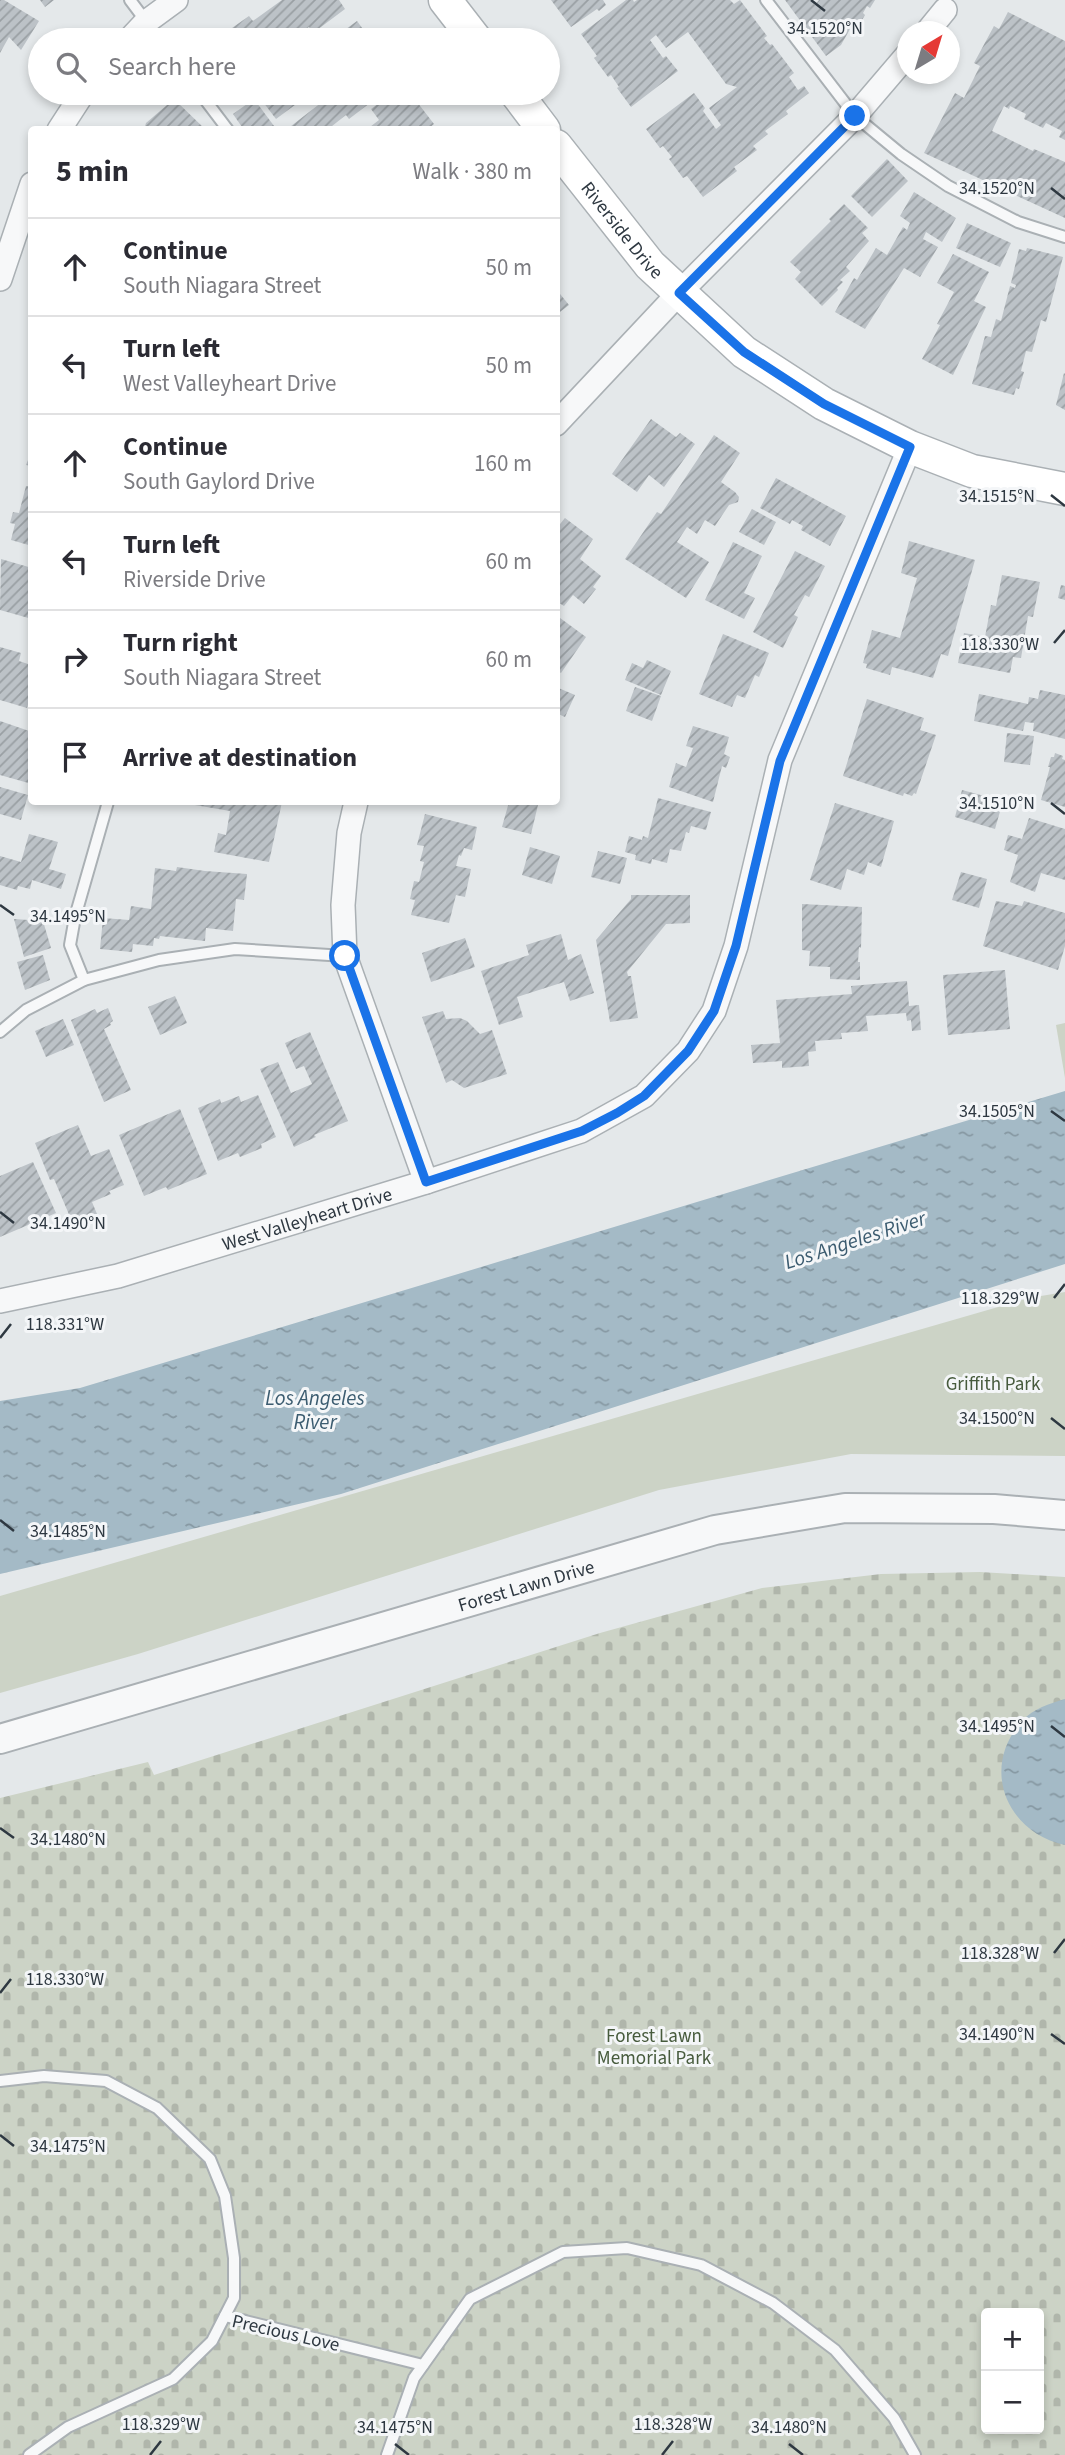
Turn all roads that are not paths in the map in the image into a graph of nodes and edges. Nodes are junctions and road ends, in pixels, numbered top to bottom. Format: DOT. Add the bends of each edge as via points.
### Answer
graph roads {
  1 [pos="130,0"];
  2 [pos="176,0"];
  3 [pos="445,0"];
  4 [pos="766,0"];
  5 [pos="945,10"];
  6 [pos="936,21"];
  7 [pos="146,22"];
  8 [pos="141,28"];
  9 [pos="151,28"];
  10 [pos="467,28"];
  11 [pos="897,67"];
  12 [pos="75,105"];
  13 [pos="209,105"];
  14 [pos="525,105"];
  15 [pos="855,116"];
  16 [pos="62,126"];
  17 [pos="225,126"];
  18 [pos="541,126"];
  19 [pos="560,151"];
  20 [pos="28,196"];
  21 [pos="1065,237"];
  22 [pos="0,279"];
  23 [pos="679,293"];
  24 [pos="560,421"];
  25 [pos="910,447"];
  26 [pos="1065,489"];
  27 [pos="107,805"];
  28 [pos="355,805"];
  29 [pos="345,956"];
  30 [pos="84,981"];
  31 [pos="0,1032"];
  32 [pos="426,1182"];
  33 [pos="0,1301"];
  34 [pos="1065,1515"];
  35 [pos="0,1739"];
  36 [pos="0,2081"];
  37 [pos="225,2316"];
  38 [pos="423,2365"];
  39 [pos="29,2455"];
  40 [pos="387,2455"];
  41 [pos="915,2455"];
  1 -- 7 [label="lane"];
  2 -- 7 [label="street"];
  3 -- 10 [label="main road"];
  4 -- 15 [label="lane"];
  5 -- 6 [label="street"];
  7 -- 8 [label="street"];
  7 -- 9 [label="lane"];
  11 -- 15 [label="street"];
  12 -- 16 [label="street"];
  13 -- 17 [label="lane"];
  14 -- 18 [label="main road"];
  15 -- 21 [label="lane" via="948,186 1018,222"];
  15 -- 23 [label="street"];
  19 -- 23 [label="main road, Riverside Drive" via="650,265"];
  20 -- 22 [label="street"];
  23 -- 24 [label="street"];
  23 -- 25 [label="main road, Riverside Drive" via="744,352 824,404"];
  25 -- 26 [label="main road, Riverside Drive" via="972,471"];
  25 -- 32 [label="street, West Valleyheart Drive" via="780,761 736,946 714,1011 688,1051 644,1096 582,1131"];
  27 -- 30 [label="lane" via="70,946"];
  28 -- 29 [label="street" via="343,905"];
  29 -- 30 [label="lane" via="235,949 159,960"];
  29 -- 32 [label="street"];
  30 -- 31 [label="lane" via="26,1010"];
  32 -- 33 [label="street, West Valleyheart Drive" via="118,1276"];
  34 -- 35 [label="street, Forest Lawn Drive" via="994,1508 845,1508 715,1530"];
  36 -- 37 [label="lane" via="44,2076 106,2081 157,2108 209,2159 225,2196 234,2258 234,2298"];
  37 -- 38 [label="lane, Precious Love"];
  37 -- 39 [label="lane, Precious Love" via="212,2341 173,2379 68,2427"];
  38 -- 40 [label="lane" via="414,2378"];
  38 -- 41 [label="lane" via="470,2299 563,2252 627,2248 701,2265 773,2303 835,2350 894,2418"];
}
